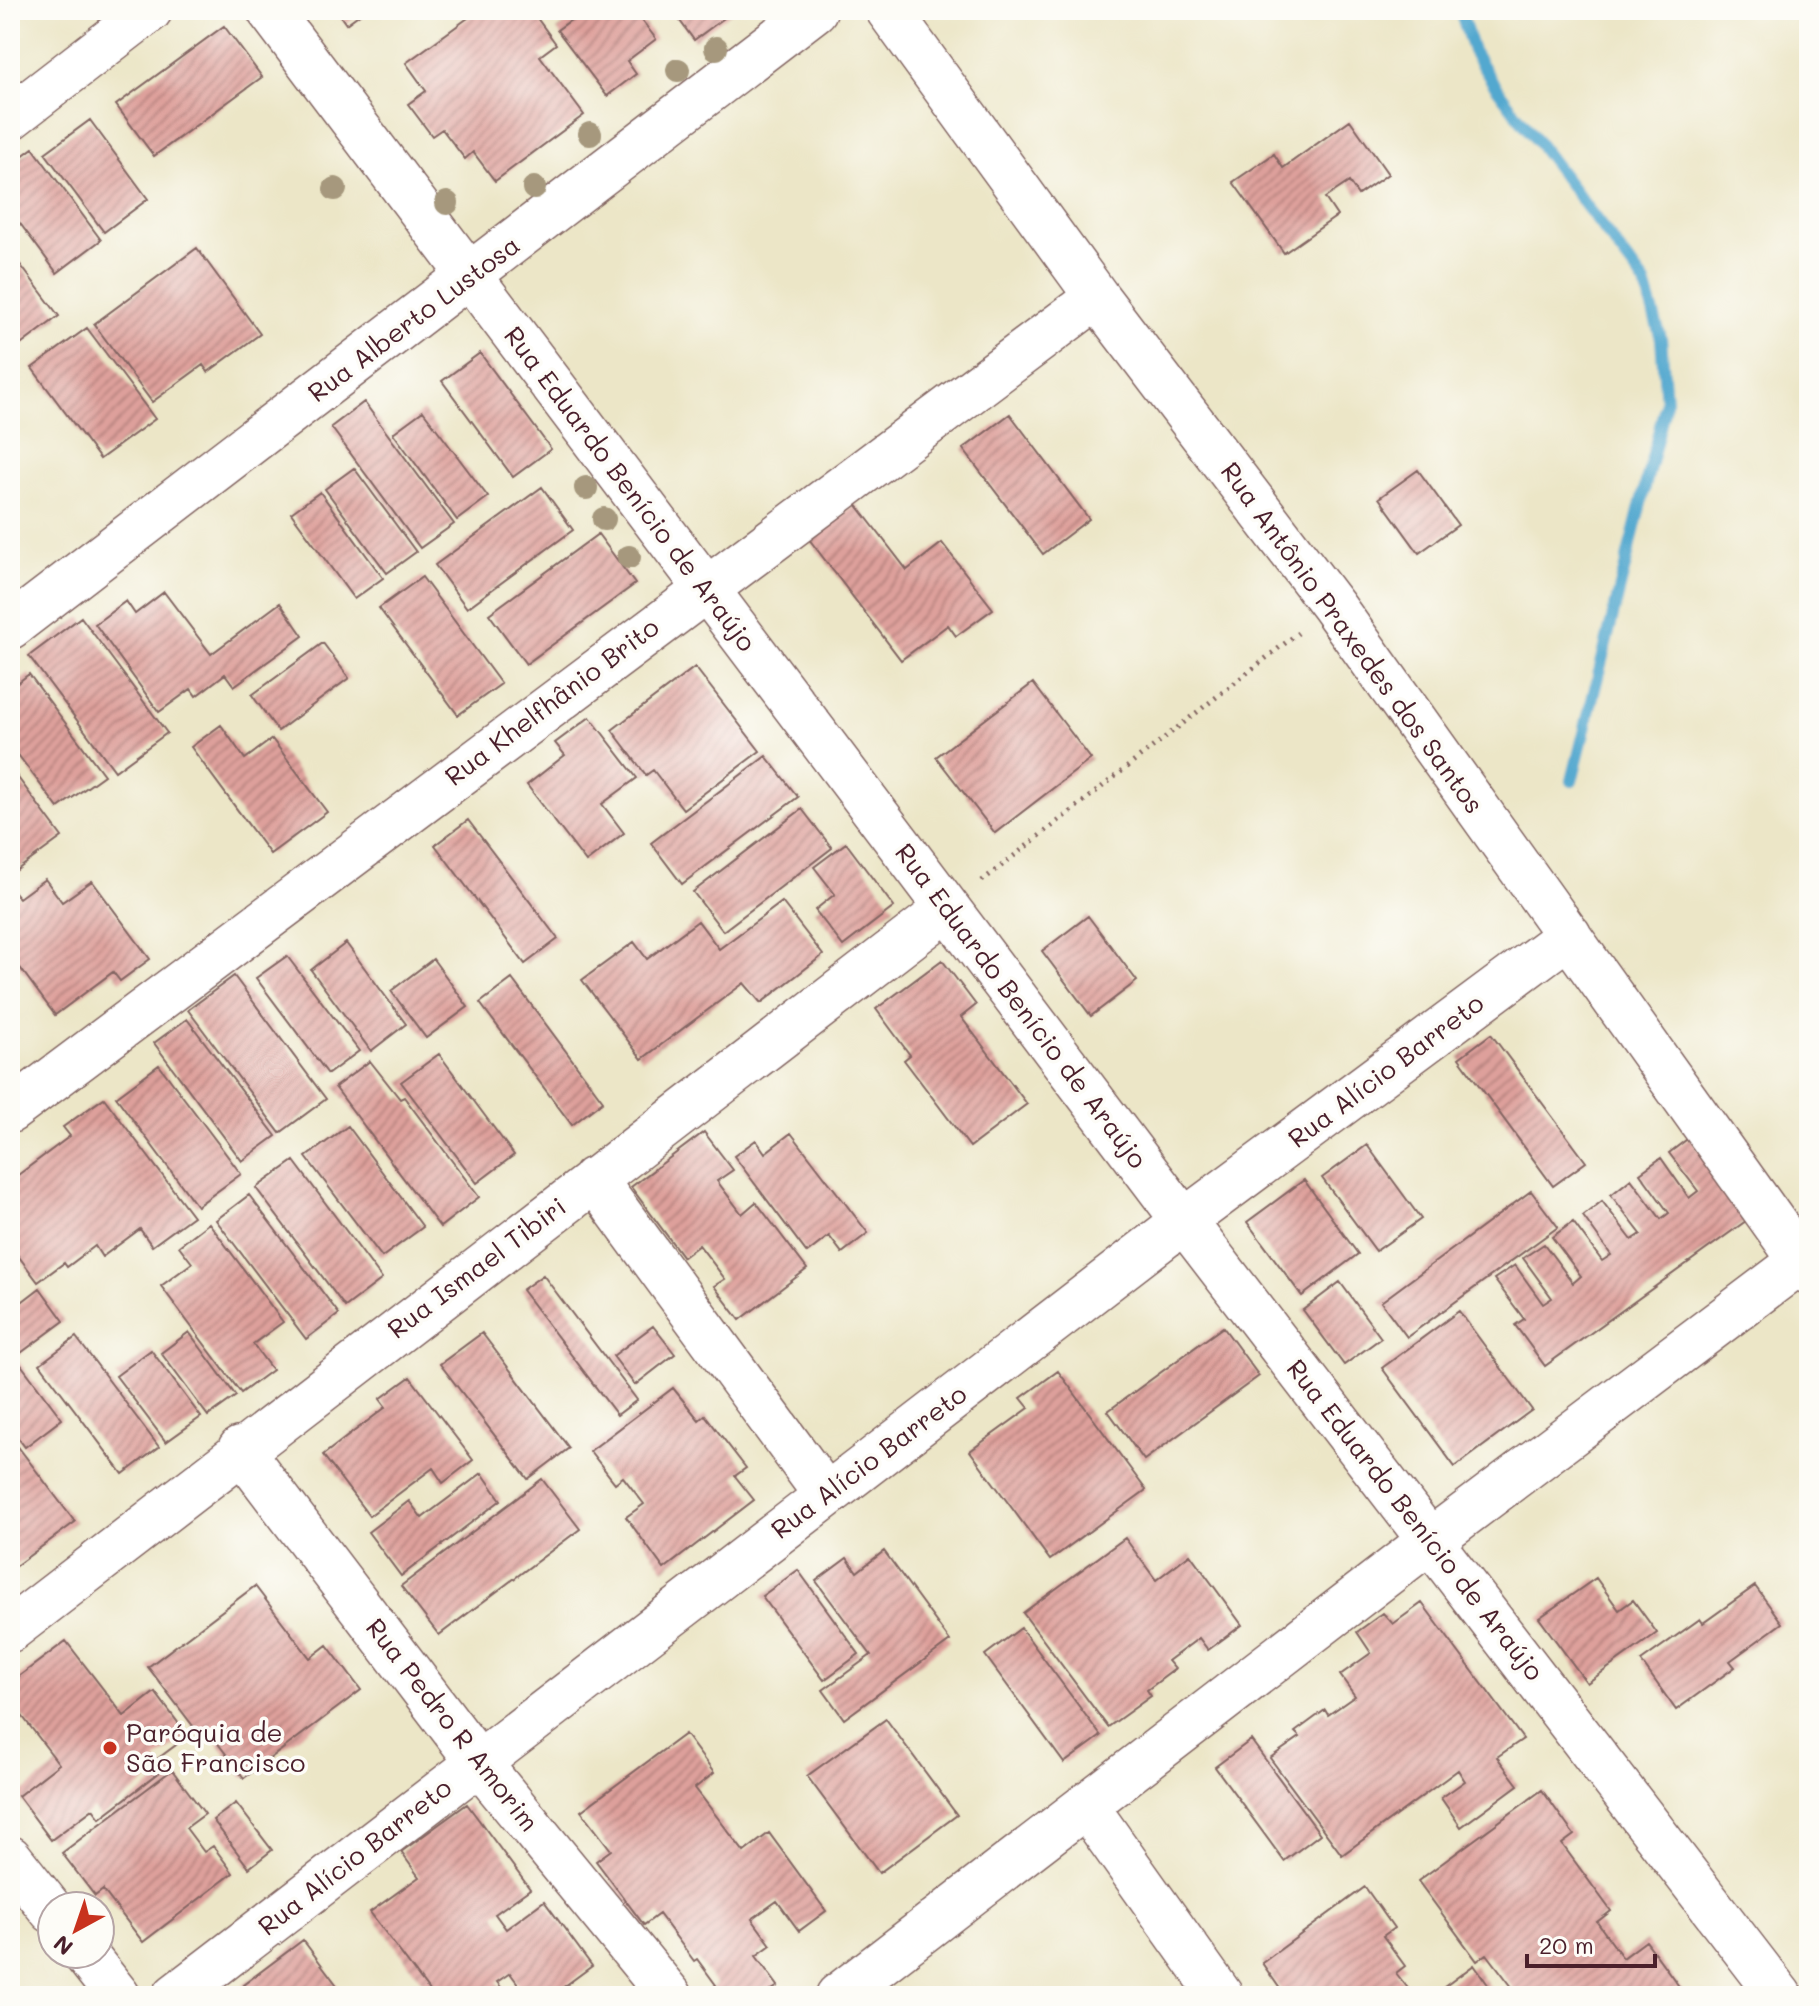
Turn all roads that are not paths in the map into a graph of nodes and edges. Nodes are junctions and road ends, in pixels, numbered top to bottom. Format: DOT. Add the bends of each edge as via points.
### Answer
graph roads {
  1 [pos="150,10"];
  2 [pos="269,10"];
  3 [pos="815,10"];
  4 [pos="888,10"];
  5 [pos="10,118"];
  6 [pos="468,278"];
  7 [pos="1097,297"];
  8 [pos="705,587"];
  9 [pos="10,627"];
  10 [pos="947,909"];
  11 [pos="1569,935"];
  12 [pos="10,1111"];
  13 [pos="594,1179"];
  14 [pos="1184,1221"];
  15 [pos="1805,1266"];
  16 [pos="240,1449"];
  17 [pos="826,1495"];
  18 [pos="1431,1540"];
  19 [pos="10,1630"];
  20 [pos="478,1762"];
  21 [pos="1086,1806"];
  22 [pos="10,1858"];
  23 [pos="36,1891"];
  24 [pos="98,1970"];
  25 [pos="118,1996"];
  26 [pos="175,1996"];
  27 [pos="670,1996"];
  28 [pos="838,1996"];
  29 [pos="1221,1996"];
  30 [pos="1780,1996"];
  1 -- 5 [label="street"];
  2 -- 6 [label="street, Rua Eduardo Benício de Araújo"];
  3 -- 6 [label="street, Rua Alberto Lustosa"];
  4 -- 7 [label="street, Rua Antônio Praxedes dos Santos"];
  6 -- 8 [label="street, Rua Eduardo Benício de Araújo"];
  6 -- 9 [label="street, Rua Alberto Lustosa"];
  7 -- 8 [label="street, Rua Khelfhânio Brito"];
  7 -- 11 [label="street, Rua Antônio Praxedes dos Santos" via="1333,606"];
  8 -- 10 [label="street, Rua Eduardo Benício de Araújo"];
  8 -- 12 [label="street, Rua Khelfhânio Brito"];
  10 -- 13 [label="street, Rua Ismael Tibiri"];
  10 -- 14 [label="street, Rua Eduardo Benício de Araújo"];
  11 -- 14 [label="street, Rua Alício Barreto"];
  11 -- 15 [label="street, Rua Antônio Praxedes dos Santos"];
  13 -- 16 [label="street, Rua Ismael Tibiri"];
  13 -- 17 [label="street"];
  14 -- 17 [label="street, Rua Alício Barreto"];
  14 -- 18 [label="street, Rua Eduardo Benício de Araújo"];
  15 -- 18 [label="street"];
  16 -- 19 [label="street, Rua Ismael Tibiri"];
  16 -- 20 [label="street, Rua Pedro R Amorim"];
  17 -- 20 [label="street, Rua Alício Barreto"];
  18 -- 21 [label="street"];
  18 -- 30 [label="street, Rua Eduardo Benício de Araújo"];
  20 -- 26 [label="street, Rua Alício Barreto"];
  20 -- 27 [label="street, Rua Pedro R Amorim"];
  21 -- 28 [label="street"];
  21 -- 29 [label="street"];
  22 -- 23 [label="street"];
  24 -- 25 [label="street"];
}
